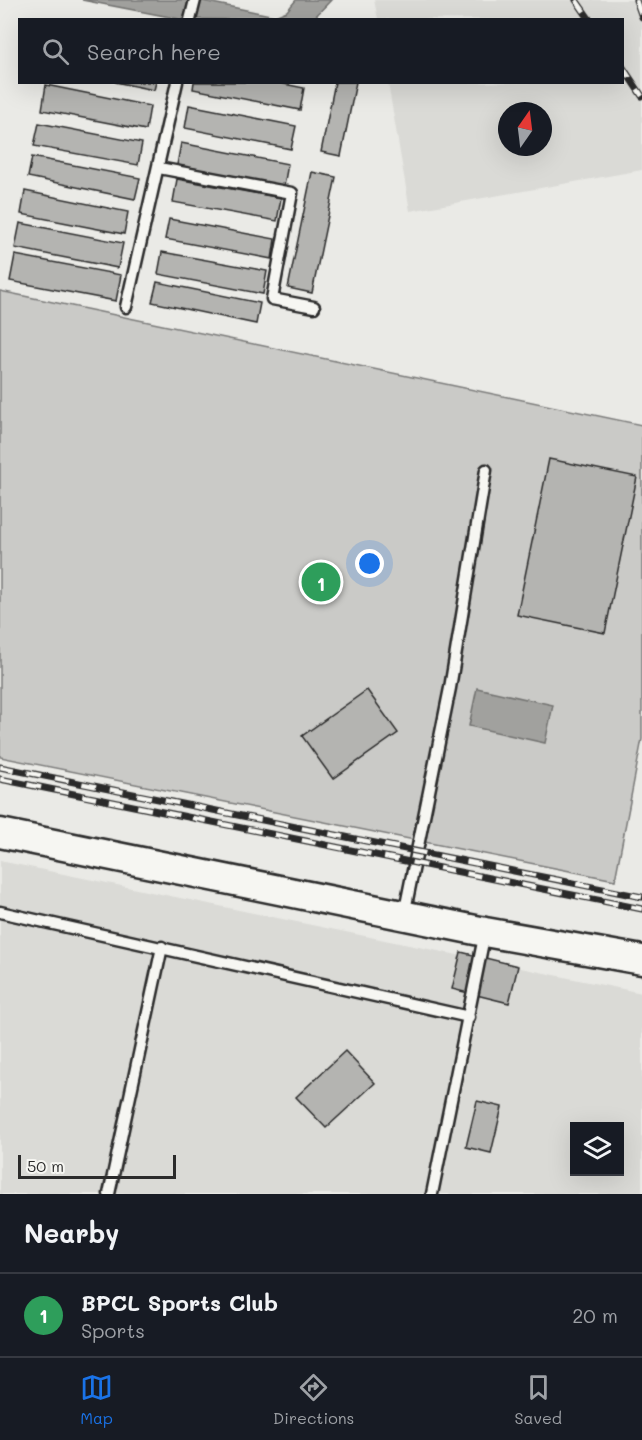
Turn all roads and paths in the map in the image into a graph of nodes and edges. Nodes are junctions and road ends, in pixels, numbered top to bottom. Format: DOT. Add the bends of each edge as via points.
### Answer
graph roads {
  1 [pos="195,0"];
  2 [pos="190,18"];
  3 [pos="177,84"];
  4 [pos="159,168"];
  5 [pos="126,307"];
  6 [pos="314,307"];
  7 [pos="486,470"];
  8 [pos="0,833"];
  9 [pos="0,912"];
  10 [pos="404,915"];
  11 [pos="486,932"];
  12 [pos="162,947"];
  13 [pos="642,960"];
  14 [pos="469,1017"];
  15 [pos="109,1194"];
  16 [pos="432,1194"];
  1 -- 2 [label="lane"];
  3 -- 4 [label="lane"];
  4 -- 5 [label="lane"];
  4 -- 6 [label="lane" via="292,193 272,299"];
  7 -- 10 [label="lane" via="450,688"];
  8 -- 10 [label="main road"];
  9 -- 12 [label="lane"];
  10 -- 11 [label="main road"];
  11 -- 13 [label="main road"];
  11 -- 14 [label="lane"];
  12 -- 14 [label="lane"];
  12 -- 15 [label="lane"];
  14 -- 16 [label="lane"];
}
